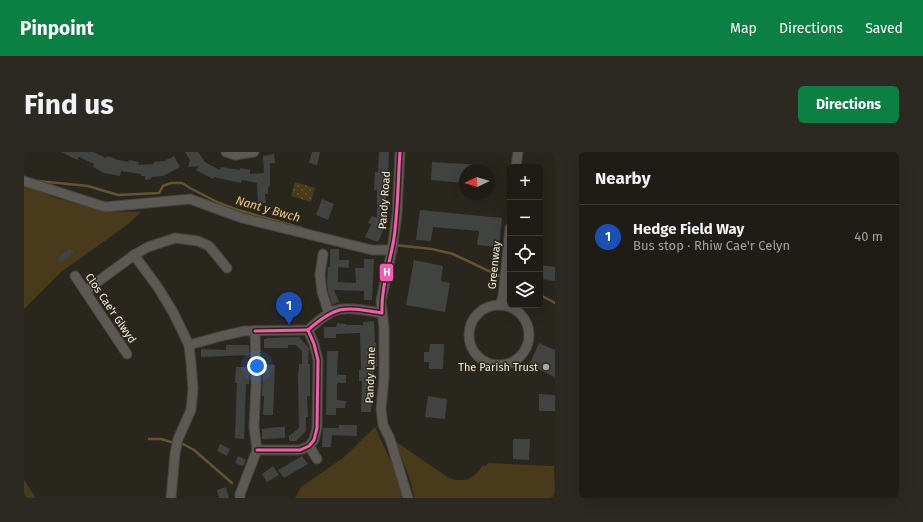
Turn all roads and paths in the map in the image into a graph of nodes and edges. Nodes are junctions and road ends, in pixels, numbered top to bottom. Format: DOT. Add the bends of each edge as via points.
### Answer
graph roads {
  1 [pos="226,152"];
  2 [pos="254,152"];
  3 [pos="400,152"];
  4 [pos="518,152"];
  5 [pos="516,164"];
  6 [pos="24,181"];
  7 [pos="509,236"];
  8 [pos="392,250"];
  9 [pos="323,254"];
  10 [pos="134,255"];
  11 [pos="227,268"];
  12 [pos="75,276"];
  13 [pos="85,291"];
  14 [pos="500,305"];
  15 [pos="382,313"];
  16 [pos="329,314"];
  17 [pos="308,330"];
  18 [pos="255,331"];
  19 [pos="189,345"];
  20 [pos="127,354"];
  21 [pos="310,446"];
  22 [pos="256,450"];
  23 [pos="317,459"];
  24 [pos="171,498"];
  25 [pos="240,498"];
  26 [pos="408,498"];
  1 -- 2 [label="street" via="236,155"];
  3 -- 8 [label="street, Pandy Road" via="397,214"];
  4 -- 5 [label="street"];
  6 -- 8 [label="street" via="105,206 190,199 242,218 372,250"];
  7 -- 14 [label="street, Greenway"];
  8 -- 15 [label="street, Pandy Lane" via="381,301"];
  9 -- 16 [label="street" via="320,275"];
  10 -- 11 [label="street" via="148,247 175,238 198,241 209,246"];
  10 -- 13 [label="street"];
  10 -- 19 [label="street" via="173,312"];
  12 -- 13 [label="street, Clos Cae'r Glwyd"];
  13 -- 20 [label="street, Clos Cae'r Glwyd"];
  14 -- 14 [label="street, Greenway" via="491,306 475,316 469,334 470,343 480,359 498,365 516,360 525,350 529,336 528,327 521,315 510,307"];
  15 -- 16 [label="street" via="345,309"];
  15 -- 26 [label="street, Pandy Lane" via="383,425 390,439"];
  16 -- 17 [label="street"];
  17 -- 18 [label="street"];
  17 -- 21 [label="street" via="318,360 317,428"];
  18 -- 19 [label="street" via="244,331"];
  18 -- 22 [label="street"];
  19 -- 24 [label="street" via="193,389 191,410 178,439"];
  21 -- 22 [label="street" via="300,450"];
  21 -- 23 [label="street"];
  22 -- 25 [label="street"];
}
